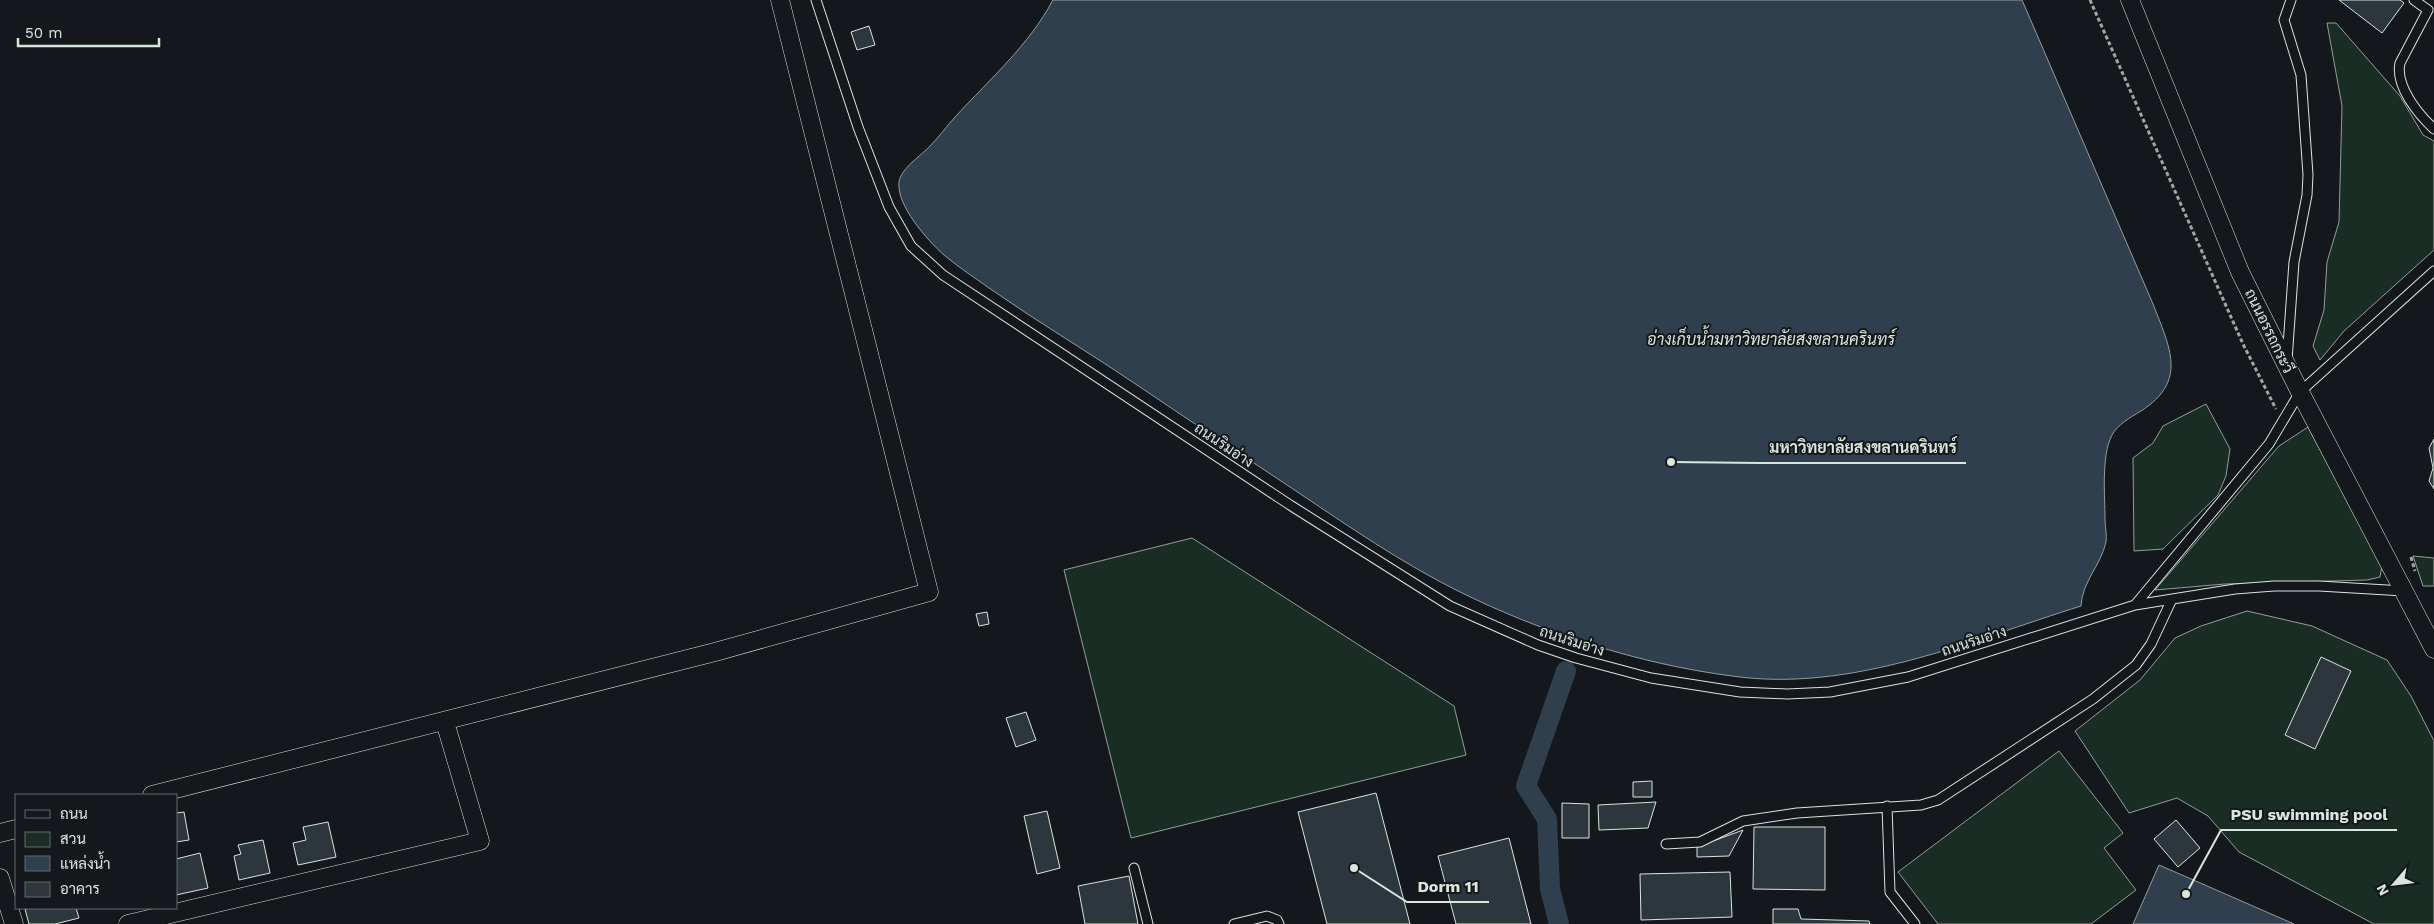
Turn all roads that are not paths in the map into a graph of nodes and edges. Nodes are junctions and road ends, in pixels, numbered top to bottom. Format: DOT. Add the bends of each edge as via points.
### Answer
graph roads {
  1 [pos="780,0"];
  2 [pos="816,0"];
  3 [pos="2130,0"];
  4 [pos="2291,0"];
  5 [pos="2414,0"];
  6 [pos="2434,129"];
  7 [pos="2434,271"];
  8 [pos="2287,366"];
  9 [pos="2300,392"];
  10 [pos="2404,591"];
  11 [pos="2172,599"];
  12 [pos="2135,605"];
  13 [pos="2434,650"];
  14 [pos="445,722"];
  15 [pos="156,794"];
  16 [pos="1887,806"];
  17 [pos="15,829"];
  18 [pos="0,833"];
  19 [pos="1666,844"];
  20 [pos="1134,868"];
  21 [pos="0,878"];
  22 [pos="14,924"];
  23 [pos="128,924"];
  24 [pos="1148,924"];
  25 [pos="1234,924"];
  26 [pos="1279,924"];
  27 [pos="1915,924"];
  1 -- 14 [label="street" via="929,592"];
  2 -- 12 [label="lane, ถนนริมอ่าง" via="876,176 897,224 911,246 943,275 1290,505 1450,606 1497,628 1576,658 1651,678 1719,690 1787,694 1830,692 1908,676"];
  3 -- 8 [label="street, ถนนอรรถกระวี" via="2240,272"];
  4 -- 8 [label="lane" via="2284,20 2300,75 2308,175 2294,262"];
  5 -- 6 [label="lane" via="2428,10 2400,63 2400,72 2410,99"];
  7 -- 9 [label="lane"];
  8 -- 9 [label="street, ถนนอรรถกระวี"];
  9 -- 10 [label="street, ถนนอรรถกระวี"];
  9 -- 12 [label="lane" via="2269,444"];
  10 -- 11 [label="lane, ถนนริมอ่าง" via="2288,586"];
  10 -- 13 [label="street, ถนนอรรถกระวี"];
  11 -- 12 [label="lane, ถนนริมอ่าง"];
  11 -- 16 [label="lane" via="2151,644 2136,665 2093,699 1938,800 1921,805"];
  14 -- 15 [label="street"];
  14 -- 23 [label="street" via="480,841"];
  16 -- 19 [label="lane" via="1797,812 1742,821 1700,842"];
  16 -- 27 [label="lane" via="1890,892"];
  17 -- 18 [label="street"];
  20 -- 24 [label="lane"];
  21 -- 22 [label="street"];
  25 -- 26 [label="lane" via="1267,916"];
}
